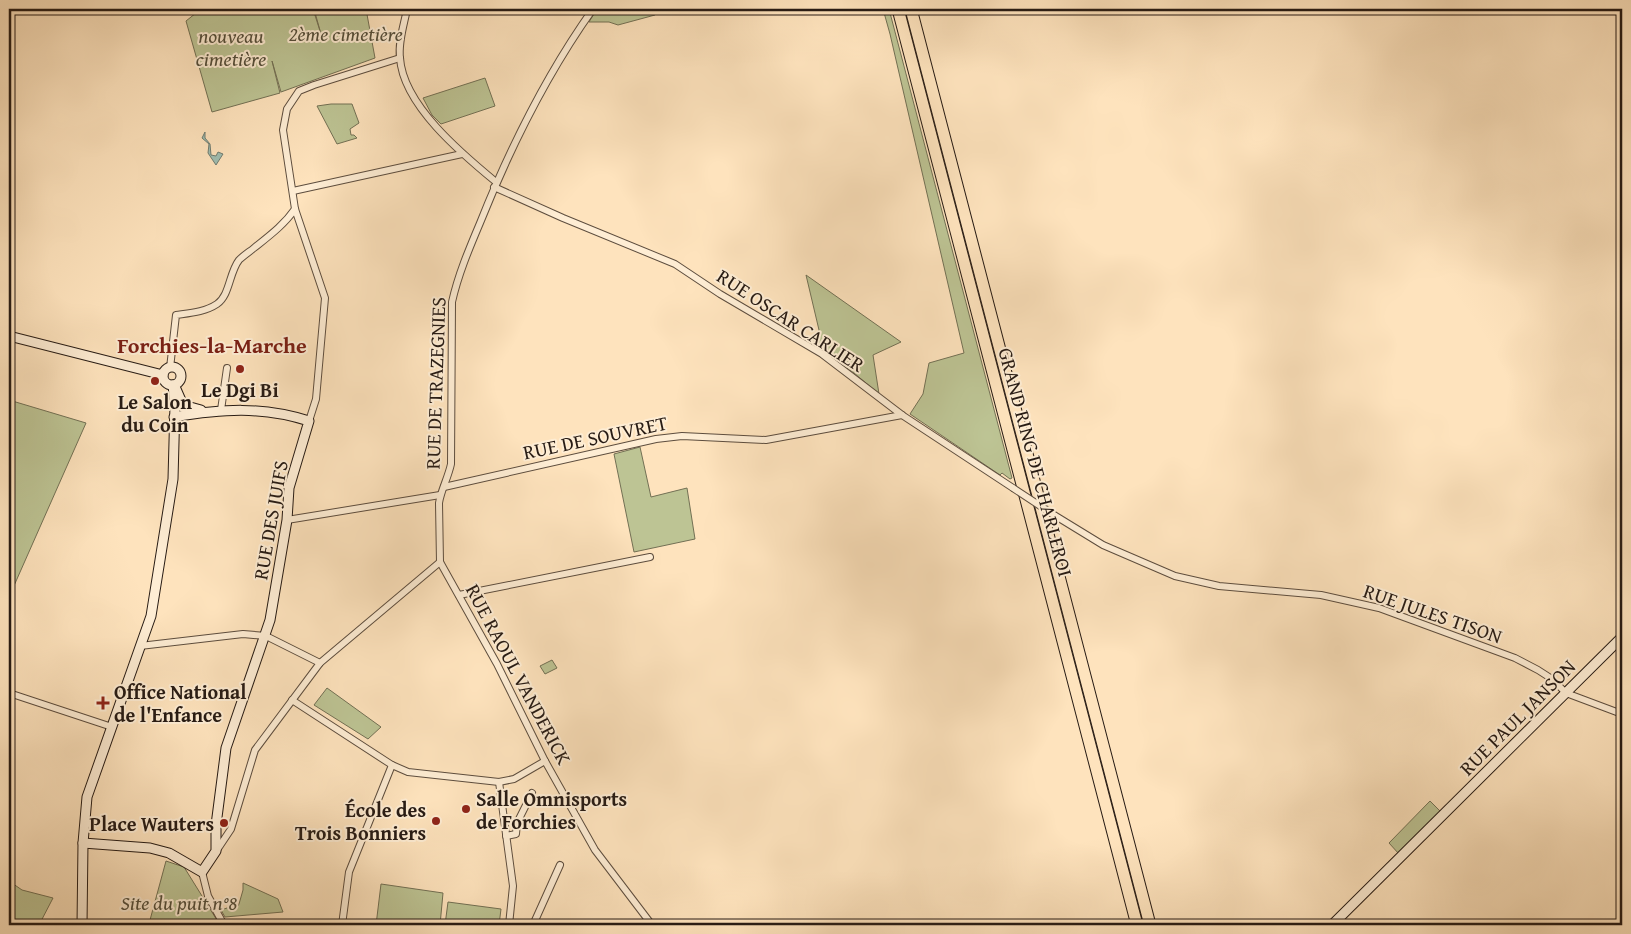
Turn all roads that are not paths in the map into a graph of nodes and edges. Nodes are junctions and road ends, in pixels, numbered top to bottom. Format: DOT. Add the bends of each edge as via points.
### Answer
graph roads {
  1 [pos="407,9"];
  2 [pos="593,9"];
  3 [pos="898,9"];
  4 [pos="911,9"];
  5 [pos="400,58"];
  6 [pos="462,154"];
  7 [pos="495,185"];
  8 [pos="293,191"];
  9 [pos="295,208"];
  10 [pos="9,336"];
  11 [pos="170,368"];
  12 [pos="227,368"];
  13 [pos="163,375"];
  14 [pos="174,384"];
  15 [pos="221,410"];
  16 [pos="209,411"];
  17 [pos="902,415"];
  18 [pos="174,417"];
  19 [pos="309,421"];
  20 [pos="444,487"];
  21 [pos="440,494"];
  22 [pos="287,520"];
  23 [pos="1103,546"];
  24 [pos="650,557"];
  25 [pos="440,562"];
  26 [pos="459,596"];
  27 [pos="266,636"];
  28 [pos="1622,637"];
  29 [pos="140,646"];
  30 [pos="320,663"];
  31 [pos="9,693"];
  32 [pos="1566,693"];
  33 [pos="292,700"];
  34 [pos="1622,714"];
  35 [pos="112,727"];
  36 [pos="545,761"];
  37 [pos="392,765"];
  38 [pos="499,782"];
  39 [pos="532,793"];
  40 [pos="506,836"];
  41 [pos="82,843"];
  42 [pos="216,851"];
  43 [pos="560,865"];
  44 [pos="202,872"];
  45 [pos="1132,904"];
  46 [pos="82,925"];
  47 [pos="224,925"];
  48 [pos="342,925"];
  49 [pos="509,925"];
  50 [pos="533,925"];
  51 [pos="652,925"];
  52 [pos="1130,925"];
  53 [pos="1137,925"];
  54 [pos="1150,925"];
  55 [pos="1332,925"];
  1 -- 5 [label="street"];
  2 -- 7 [label="street, RUE DE TRAZEGNIES" via="522,126"];
  3 -- 45 [label="highway, GRAND RING DE CHARLEROI"];
  4 -- 54 [label="highway, GRAND RING DE CHARLEROI"];
  5 -- 6 [label="street, RUE OSCAR CARLIER" via="406,80 426,116"];
  5 -- 8 [label="street" via="299,92 287,109 283,130"];
  6 -- 7 [label="street, RUE OSCAR CARLIER"];
  6 -- 8 [label="street"];
  7 -- 17 [label="street, RUE OSCAR CARLIER" via="563,218 675,264 822,354"];
  7 -- 20 [label="street, RUE DE TRAZEGNIES" via="452,302 450,464"];
  8 -- 9 [label="street"];
  9 -- 11 [label="street" via="287,221 240,259 219,303 198,312 176,315"];
  9 -- 19 [label="street" via="325,298 316,399"];
  10 -- 13 [label="street"];
  11 -- 13 [label="street"];
  11 -- 14 [label="street" via="176,368 181,374 180,380"];
  12 -- 15 [label="street"];
  13 -- 14 [label="street" via="168,384"];
  14 -- 16 [label="street" via="183,405"];
  14 -- 18 [label="street"];
  15 -- 16 [label="street"];
  15 -- 19 [label="street" via="262,410"];
  16 -- 18 [label="street"];
  17 -- 20 [label="street, RUE DE SOUVRET" via="766,440 682,436 656,439"];
  17 -- 23 [label="street, RUE OSCAR CARLIER, bridge"];
  18 -- 29 [label="street" via="173,479 151,616"];
  19 -- 22 [label="street, RUE DES JUIFS" via="290,488"];
  20 -- 21 [label="street, RUE DE TRAZEGNIES"];
  21 -- 22 [label="street"];
  21 -- 25 [label="street, RUE DE TRAZEGNIES"];
  22 -- 27 [label="street, RUE DES JUIFS"];
  23 -- 32 [label="street, RUE JULES TISON" via="1175,576 1219,586 1321,595 1379,608 1515,658 1538,670"];
  24 -- 26 [label="street"];
  25 -- 26 [label="street, RUE RAOUL VANDERICK"];
  25 -- 30 [label="street"];
  26 -- 36 [label="street, RUE RAOUL VANDERICK"];
  27 -- 29 [label="street" via="243,634"];
  27 -- 30 [label="street"];
  27 -- 42 [label="street, RUE DES JUIFS" via="226,748 216,825"];
  28 -- 32 [label="street, RUE PAUL JANSON"];
  29 -- 35 [label="street"];
  30 -- 33 [label="street"];
  31 -- 35 [label="street"];
  32 -- 34 [label="street, RUE JULES TISON"];
  32 -- 55 [label="street, RUE PAUL JANSON"];
  33 -- 37 [label="street"];
  33 -- 42 [label="street" via="255,750 231,829"];
  35 -- 41 [label="street" via="87,797"];
  36 -- 38 [label="street" via="514,779"];
  36 -- 51 [label="street, RUE RAOUL VANDERICK" via="595,850"];
  37 -- 38 [label="street" via="408,772"];
  37 -- 48 [label="street" via="349,872"];
  38 -- 40 [label="street"];
  39 -- 40 [label="street" via="517,823 516,834"];
  40 -- 49 [label="street" via="513,886"];
  41 -- 44 [label="street" via="150,848 169,853"];
  41 -- 46 [label="street"];
  42 -- 44 [label="street"];
  43 -- 50 [label="street"];
  44 -- 47 [label="street" via="208,896"];
  45 -- 52 [label="highway"];
  45 -- 53 [label="highway, GRAND RING DE CHARLEROI"];
}
